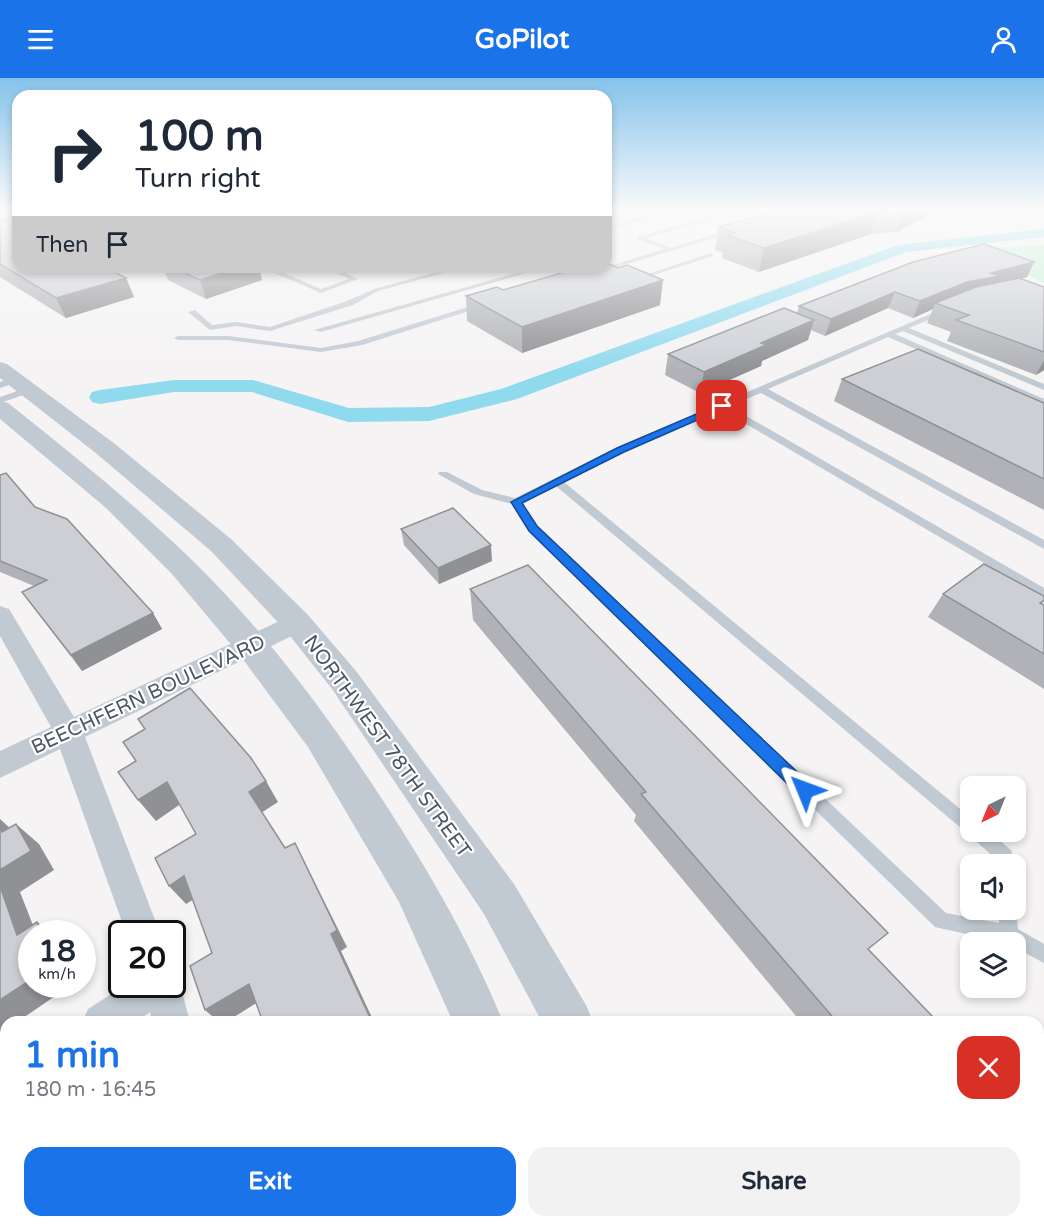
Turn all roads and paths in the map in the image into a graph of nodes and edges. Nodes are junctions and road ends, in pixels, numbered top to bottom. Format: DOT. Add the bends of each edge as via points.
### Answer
graph roads {
  1 [pos="682,265"];
  2 [pos="658,266"];
  3 [pos="668,269"];
  4 [pos="278,273"];
  5 [pos="341,273"];
  6 [pos="440,273"];
  7 [pos="522,273"];
  8 [pos="629,282"];
  9 [pos="494,302"];
  10 [pos="954,306"];
  11 [pos="192,312"];
  12 [pos="270,328"];
  13 [pos="902,328"];
  14 [pos="318,330"];
  15 [pos="327,334"];
  16 [pos="887,334"];
  17 [pos="178,338"];
  18 [pos="337,338"];
  19 [pos="359,343"];
  20 [pos="9,386"];
  21 [pos="1044,387"];
  22 [pos="760,389"];
  23 [pos="0,400"];
  24 [pos="1044,402"];
  25 [pos="722,406"];
  26 [pos="443,474"];
  27 [pos="557,482"];
  28 [pos="516,502"];
  29 [pos="1044,545"];
  30 [pos="1044,594"];
  31 [pos="0,615"];
  32 [pos="297,623"];
  33 [pos="251,645"];
  34 [pos="68,731"];
  35 [pos="0,765"];
  36 [pos="960,819"];
  37 [pos="988,842"];
  38 [pos="1003,854"];
  39 [pos="138,920"];
  40 [pos="999,932"];
  41 [pos="1026,944"];
  42 [pos="1044,954"];
  43 [pos="139,998"];
  44 [pos="165,998"];
  45 [pos="110,1016"];
  46 [pos="169,1016"];
  47 [pos="476,1016"];
  48 [pos="565,1016"];
  1 -- 3 [label="lane"];
  2 -- 3 [label="lane"];
  3 -- 8 [label="lane"];
  4 -- 5 [label="lane" via="321,291 355,279"];
  6 -- 12 [label="lane" via="376,290 350,303"];
  7 -- 14 [label="lane"];
  9 -- 19 [label="lane"];
  10 -- 13 [label="lane"];
  11 -- 12 [label="lane" via="210,328 236,324"];
  12 -- 14 [label="lane"];
  13 -- 16 [label="lane"];
  13 -- 21 [label="lane"];
  14 -- 15 [label="lane"];
  16 -- 22 [label="lane"];
  16 -- 24 [label="lane"];
  17 -- 19 [label="lane" via="228,338 321,350"];
  18 -- 19 [label="lane"];
  20 -- 23 [label="lane"];
  20 -- 32 [label="street, NORTHWEST 78TH STREET" via="149,483 222,545"];
  20 -- 33 [label="street"];
  22 -- 25 [label="lane"];
  22 -- 29 [label="lane"];
  25 -- 27 [label="lane"];
  25 -- 30 [label="lane"];
  26 -- 28 [label="lane" via="478,492"];
  27 -- 28 [label="lane"];
  27 -- 36 [label="lane"];
  28 -- 40 [label="lane" via="533,528 941,921"];
  31 -- 34 [label="street"];
  32 -- 33 [label="street, BEECHFERN BOULEVARD"];
  32 -- 48 [label="street, NORTHWEST 78TH STREET" via="344,680 499,899"];
  33 -- 34 [label="street, BEECHFERN BOULEVARD"];
  33 -- 47 [label="street" via="321,736 414,887"];
  34 -- 35 [label="street, BEECHFERN BOULEVARD"];
  34 -- 39 [label="street"];
  37 -- 38 [label="lane"];
  41 -- 42 [label="lane"];
  43 -- 45 [label="street"];
  44 -- 46 [label="street"];
}
